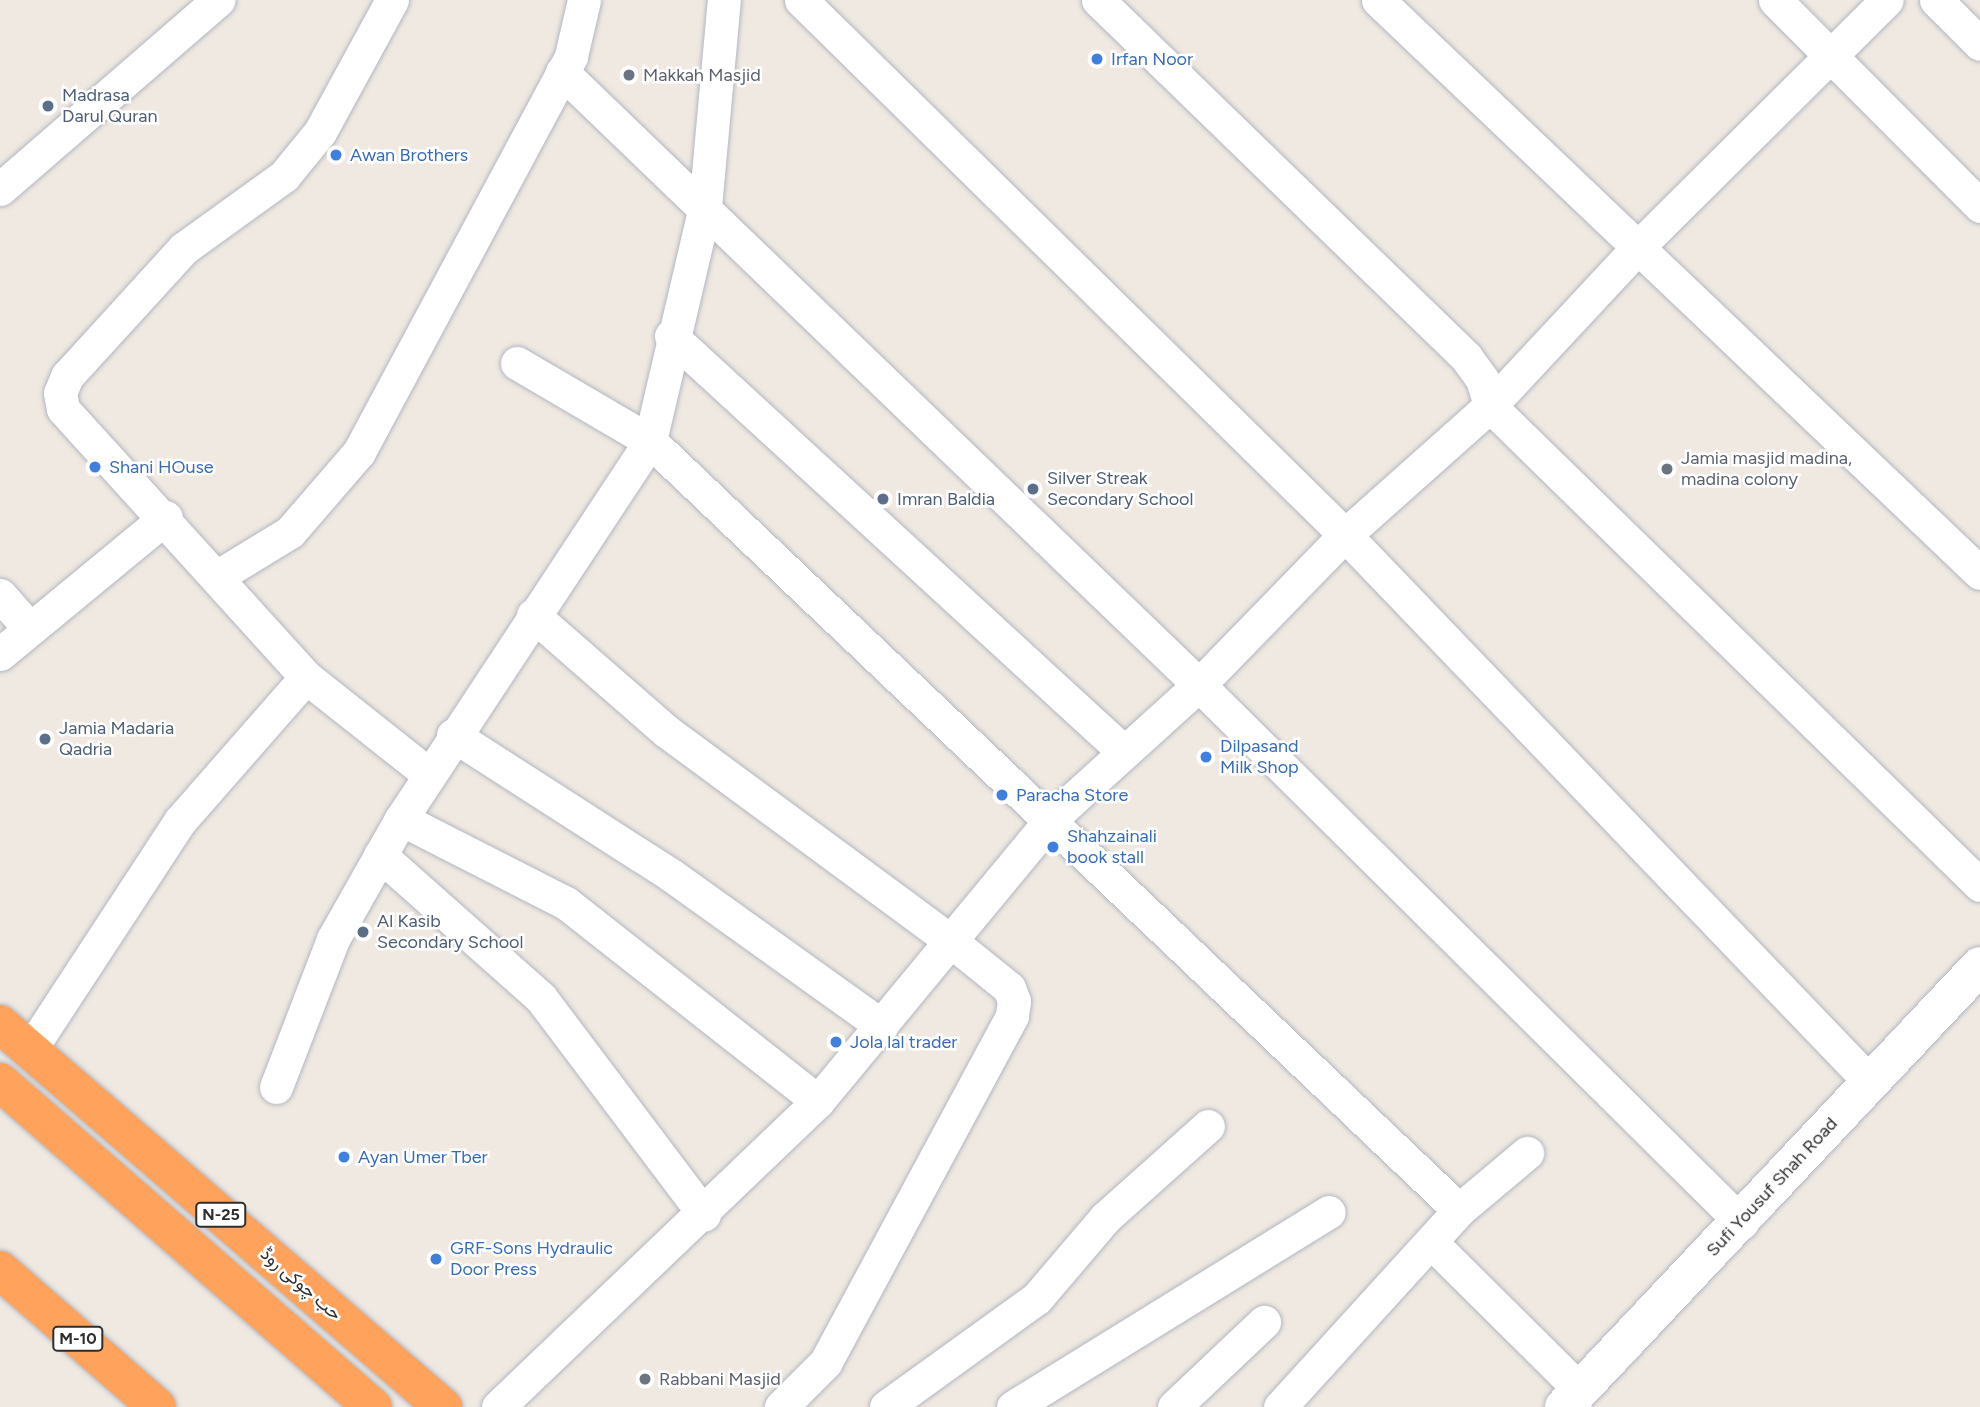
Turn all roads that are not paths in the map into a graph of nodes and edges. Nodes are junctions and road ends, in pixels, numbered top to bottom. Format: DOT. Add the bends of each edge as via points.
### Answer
graph roads {
  1 [pos="218,0"];
  2 [pos="392,0"];
  3 [pos="584,0"];
  4 [pos="723,0"];
  5 [pos="801,0"];
  6 [pos="1098,0"];
  7 [pos="1378,0"];
  8 [pos="1775,0"];
  9 [pos="1887,0"];
  10 [pos="1936,0"];
  11 [pos="1980,44"];
  12 [pos="1829,55"];
  13 [pos="562,72"];
  14 [pos="0,189"];
  15 [pos="1980,206"];
  16 [pos="705,207"];
  17 [pos="1641,244"];
  18 [pos="671,336"];
  19 [pos="517,363"];
  20 [pos="1490,406"];
  21 [pos="650,441"];
  22 [pos="166,517"];
  23 [pos="1345,535"];
  24 [pos="1980,572"];
  25 [pos="218,576"];
  26 [pos="0,595"];
  27 [pos="533,615"];
  28 [pos="30,629"];
  29 [pos="0,654"];
  30 [pos="306,677"];
  31 [pos="1199,685"];
  32 [pos="453,736"];
  33 [pos="1124,752"];
  34 [pos="427,773"];
  35 [pos="401,819"];
  36 [pos="1051,820"];
  37 [pos="380,855"];
  38 [pos="1980,885"];
  39 [pos="952,943"];
  40 [pos="1980,966"];
  41 [pos="0,1024"];
  42 [pos="882,1026"];
  43 [pos="30,1050"];
  44 [pos="0,1082"];
  45 [pos="1870,1082"];
  46 [pos="276,1087"];
  47 [pos="818,1101"];
  48 [pos="1208,1126"];
  49 [pos="1527,1153"];
  50 [pos="1459,1210"];
  51 [pos="1329,1212"];
  52 [pos="704,1214"];
  53 [pos="1742,1223"];
  54 [pos="1431,1242"];
  55 [pos="0,1270"];
  56 [pos="1264,1322"];
  57 [pos="1572,1398"];
  58 [pos="157,1407"];
  59 [pos="373,1407"];
  60 [pos="443,1407"];
  61 [pos="498,1407"];
  62 [pos="780,1407"];
  63 [pos="886,1407"];
  64 [pos="1013,1407"];
  65 [pos="1174,1407"];
  66 [pos="1280,1407"];
  1 -- 14 [label="street"];
  2 -- 22 [label="street" via="320,132 284,176 184,248 67,376 60,393 63,410"];
  3 -- 13 [label="street"];
  4 -- 16 [label="street"];
  5 -- 23 [label="street"];
  6 -- 20 [label="street" via="1466,357 1482,379"];
  7 -- 17 [label="street"];
  8 -- 12 [label="street"];
  9 -- 12 [label="street"];
  10 -- 11 [label="street"];
  12 -- 15 [label="street"];
  12 -- 17 [label="street"];
  13 -- 16 [label="street"];
  13 -- 25 [label="street" via="359,452 290,532"];
  16 -- 18 [label="street"];
  16 -- 31 [label="street"];
  17 -- 20 [label="street"];
  17 -- 24 [label="street"];
  18 -- 21 [label="street"];
  18 -- 33 [label="street"];
  19 -- 21 [label="street"];
  20 -- 23 [label="street"];
  20 -- 38 [label="street"];
  21 -- 27 [label="street"];
  21 -- 36 [label="street"];
  22 -- 25 [label="street"];
  22 -- 28 [label="street"];
  23 -- 31 [label="street"];
  23 -- 45 [label="street"];
  25 -- 30 [label="street"];
  26 -- 28 [label="street"];
  27 -- 32 [label="street"];
  27 -- 39 [label="street" via="666,731"];
  28 -- 29 [label="street"];
  30 -- 34 [label="street"];
  30 -- 43 [label="street" via="180,821"];
  31 -- 33 [label="street"];
  31 -- 53 [label="street"];
  32 -- 34 [label="street"];
  32 -- 42 [label="street" via="671,875"];
  33 -- 36 [label="street"];
  34 -- 35 [label="street"];
  35 -- 37 [label="street"];
  35 -- 47 [label="street" via="566,902"];
  36 -- 39 [label="street"];
  36 -- 50 [label="street"];
  37 -- 46 [label="street" via="333,939"];
  37 -- 52 [label="street" via="541,998"];
  39 -- 42 [label="street"];
  39 -- 62 [label="street" via="1009,988 1012,1016 825,1362"];
  40 -- 45 [label="main road, Sufi Yousuf Shah Road"];
  41 -- 43 [label="highway, حب چوکی روڈ / N-25"];
  42 -- 47 [label="street"];
  43 -- 60 [label="highway, حب چوکی روڈ / N-25"];
  44 -- 59 [label="highway, N-25"];
  45 -- 53 [label="main road, Sufi Yousuf Shah Road"];
  47 -- 52 [label="street"];
  48 -- 63 [label="street" via="1105,1218 1037,1297"];
  49 -- 50 [label="street"];
  50 -- 54 [label="street"];
  51 -- 64 [label="street"];
  52 -- 61 [label="street"];
  53 -- 57 [label="main road, Sufi Yousuf Shah Road"];
  54 -- 57 [label="street"];
  54 -- 66 [label="street"];
  55 -- 58 [label="highway, M-10"];
  56 -- 65 [label="street"];
}
